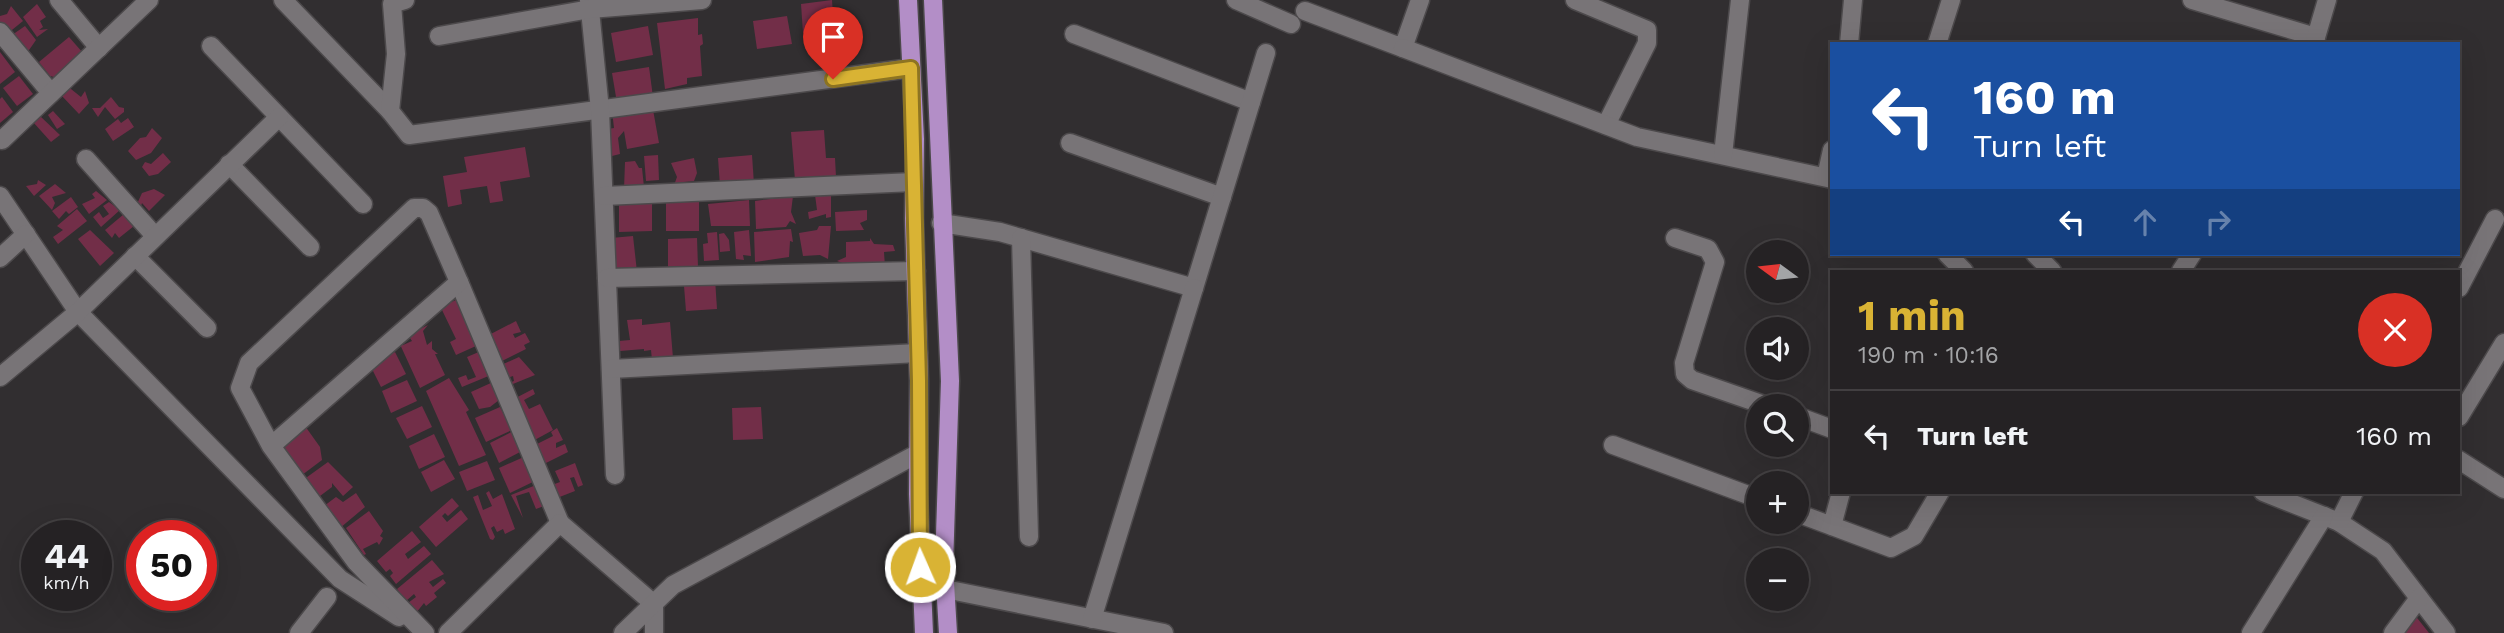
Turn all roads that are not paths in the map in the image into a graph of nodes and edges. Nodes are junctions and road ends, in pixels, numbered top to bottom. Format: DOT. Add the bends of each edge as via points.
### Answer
graph roads {
  1 [pos="59,0"];
  2 [pos="149,0"];
  3 [pos="283,0"];
  4 [pos="405,0"];
  5 [pos="702,0"];
  6 [pos="908,0"];
  7 [pos="933,0"];
  8 [pos="1236,0"];
  9 [pos="1420,0"];
  10 [pos="1575,0"];
  11 [pos="1740,0"];
  12 [pos="1853,0"];
  13 [pos="1951,0"];
  14 [pos="2192,0"];
  15 [pos="2327,0"];
  16 [pos="590,4"];
  17 [pos="1305,11"];
  18 [pos="1291,24"];
  19 [pos="0,32"];
  20 [pos="1074,34"];
  21 [pos="439,36"];
  22 [pos="2315,41"];
  23 [pos="1849,42"];
  24 [pos="1938,42"];
  25 [pos="211,46"];
  26 [pos="99,48"];
  27 [pos="1403,48"];
  28 [pos="1266,53"];
  29 [pos="911,68"];
  30 [pos="51,93"];
  31 [pos="1251,102"];
  32 [pos="600,110"];
  33 [pos="390,111"];
  34 [pos="279,117"];
  35 [pos="1606,125"];
  36 [pos="1,142"];
  37 [pos="1070,142"];
  38 [pos="1723,155"];
  39 [pos="86,159"];
  40 [pos="229,164"];
  41 [pos="1829,178"];
  42 [pos="914,182"];
  43 [pos="0,196"];
  44 [pos="604,196"];
  45 [pos="1222,197"];
  46 [pos="363,204"];
  47 [pos="2495,219"];
  48 [pos="941,223"];
  49 [pos="26,234"];
  50 [pos="155,236"];
  51 [pos="1021,238"];
  52 [pos="1675,238"];
  53 [pos="310,247"];
  54 [pos="135,256"];
  55 [pos="1949,256"];
  56 [pos="2037,256"];
  57 [pos="0,258"];
  58 [pos="1963,270"];
  59 [pos="2051,270"];
  60 [pos="916,271"];
  61 [pos="607,278"];
  62 [pos="459,282"];
  63 [pos="2460,286"];
  64 [pos="1194,288"];
  65 [pos="78,312"];
  66 [pos="207,328"];
  67 [pos="2504,343"];
  68 [pos="918,354"];
  69 [pos="611,369"];
  70 [pos="0,377"];
  71 [pos="1746,399"];
  72 [pos="2460,415"];
  73 [pos="1809,420"];
  74 [pos="1830,428"];
  75 [pos="1613,445"];
  76 [pos="271,446"];
  77 [pos="917,454"];
  78 [pos="2460,461"];
  79 [pos="615,475"];
  80 [pos="2504,489"];
  81 [pos="1746,494"];
  82 [pos="1840,494"];
  83 [pos="1939,494"];
  84 [pos="2268,494"];
  85 [pos="2352,494"];
  86 [pos="1809,517"];
  87 [pos="2331,519"];
  88 [pos="560,523"];
  89 [pos="1832,526"];
  90 [pos="1030,537"];
  91 [pos="945,589"];
  92 [pos="327,597"];
  93 [pos="2419,598"];
  94 [pos="653,604"];
  95 [pos="1092,618"];
  96 [pos="299,633"];
  97 [pos="424,633"];
  98 [pos="448,633"];
  99 [pos="622,633"];
  100 [pos="654,633"];
  101 [pos="924,633"];
  102 [pos="948,633"];
  103 [pos="1164,633"];
  104 [pos="2251,633"];
  105 [pos="2393,633"];
  106 [pos="2445,633"];
  1 -- 26 [label="street"];
  2 -- 26 [label="street"];
  3 -- 33 [label="street"];
  4 -- 33 [label="street" via="392,4 396,54"];
  5 -- 16 [label="street"];
  6 -- 29 [label="main road"];
  7 -- 48 [label="main road"];
  8 -- 18 [label="street"];
  9 -- 27 [label="street"];
  10 -- 35 [label="street" via="1647,30 1647,43"];
  11 -- 38 [label="street"];
  12 -- 23 [label="street"];
  13 -- 24 [label="street"];
  14 -- 22 [label="street"];
  15 -- 22 [label="street"];
  16 -- 21 [label="street"];
  16 -- 32 [label="street"];
  17 -- 27 [label="street"];
  19 -- 30 [label="street"];
  20 -- 31 [label="street"];
  25 -- 34 [label="street"];
  26 -- 30 [label="street"];
  27 -- 35 [label="street"];
  28 -- 31 [label="street"];
  29 -- 32 [label="street"];
  29 -- 42 [label="main road"];
  30 -- 36 [label="street"];
  31 -- 45 [label="street"];
  32 -- 33 [label="street" via="409,135"];
  32 -- 44 [label="street"];
  34 -- 40 [label="street"];
  34 -- 46 [label="street"];
  35 -- 38 [label="street" via="1637,137"];
  37 -- 45 [label="street"];
  38 -- 41 [label="street"];
  39 -- 50 [label="street"];
  40 -- 50 [label="street"];
  40 -- 53 [label="street"];
  42 -- 44 [label="street"];
  42 -- 60 [label="main road"];
  43 -- 49 [label="street"];
  44 -- 61 [label="street"];
  45 -- 64 [label="street"];
  47 -- 63 [label="street"];
  48 -- 51 [label="street"];
  48 -- 91 [label="main road" via="950,381"];
  49 -- 57 [label="street"];
  49 -- 65 [label="street"];
  50 -- 54 [label="street"];
  51 -- 64 [label="street"];
  51 -- 90 [label="street"];
  52 -- 71 [label="street" via="1708,249 1715,262 1684,363 1685,374"];
  54 -- 65 [label="street"];
  54 -- 66 [label="street"];
  55 -- 58 [label="street"];
  56 -- 59 [label="street"];
  60 -- 61 [label="street"];
  60 -- 68 [label="main road"];
  61 -- 69 [label="street"];
  62 -- 76 [label="street"];
  62 -- 76 [label="street" via="429,213 414,208 249,363 240,388"];
  62 -- 88 [label="street"];
  64 -- 95 [label="street"];
  65 -- 70 [label="street"];
  65 -- 97 [label="street" via="340,579"];
  67 -- 72 [label="street"];
  68 -- 69 [label="street"];
  68 -- 77 [label="main road"];
  69 -- 79 [label="street"];
  73 -- 74 [label="street"];
  75 -- 81 [label="street"];
  76 -- 97 [label="street" via="356,562"];
  77 -- 94 [label="street" via="673,585"];
  77 -- 101 [label="main road"];
  78 -- 80 [label="street"];
  82 -- 89 [label="street"];
  83 -- 89 [label="street" via="1913,536 1891,548"];
  84 -- 87 [label="street"];
  85 -- 87 [label="street"];
  86 -- 89 [label="street"];
  87 -- 93 [label="street" via="2384,551"];
  87 -- 104 [label="street"];
  88 -- 94 [label="street"];
  88 -- 98 [label="street"];
  91 -- 95 [label="street"];
  91 -- 102 [label="main road"];
  92 -- 96 [label="street"];
  93 -- 105 [label="street"];
  93 -- 106 [label="street"];
  94 -- 99 [label="street"];
  94 -- 100 [label="street"];
  95 -- 103 [label="street"];
}
